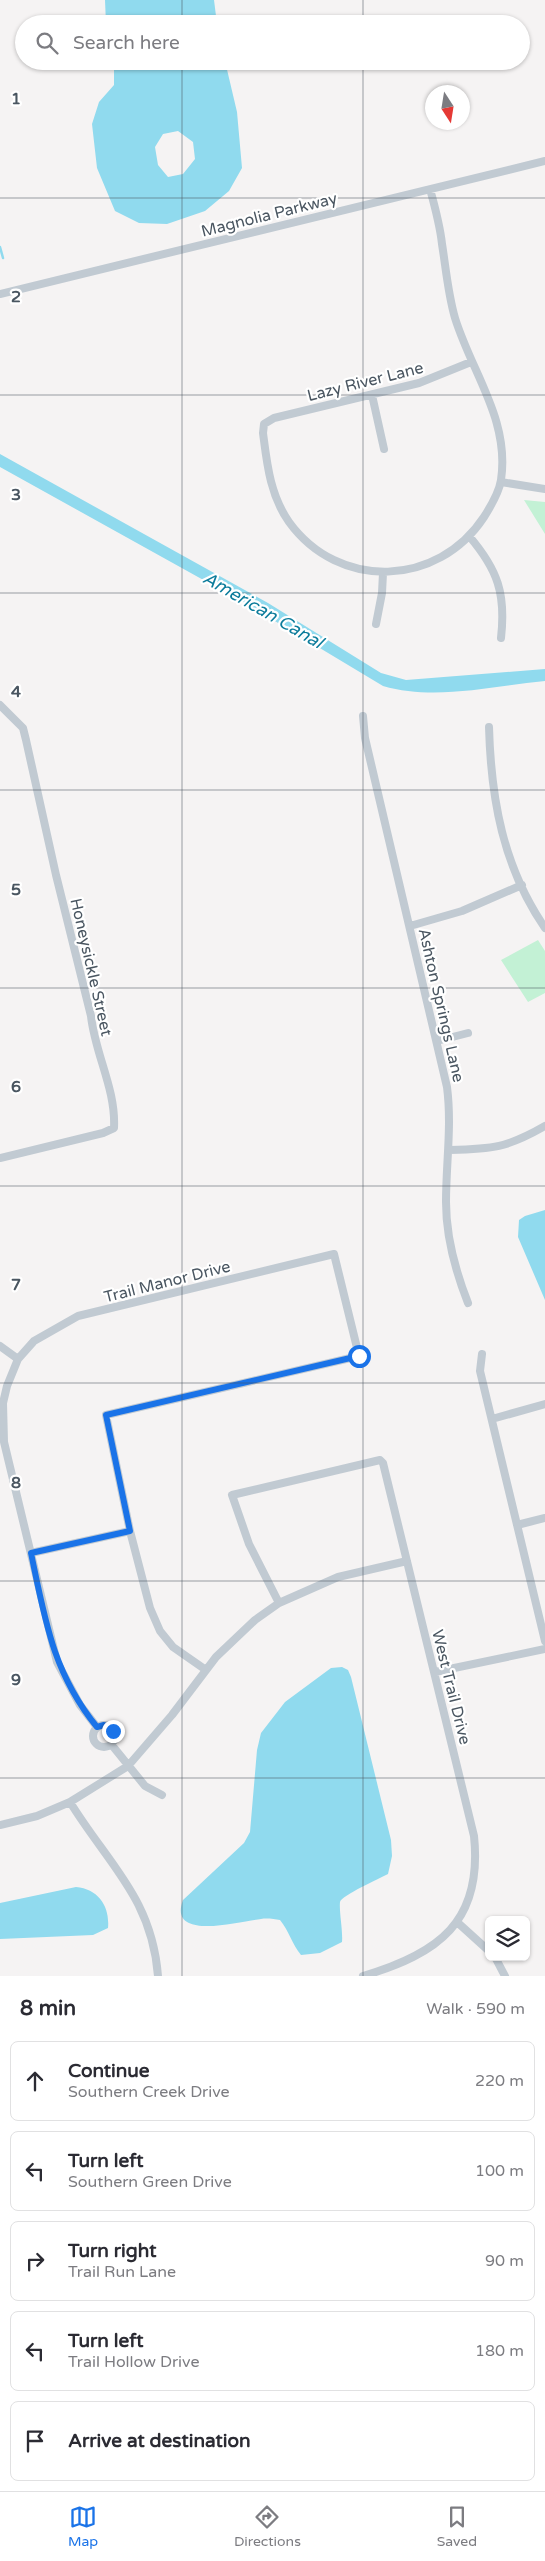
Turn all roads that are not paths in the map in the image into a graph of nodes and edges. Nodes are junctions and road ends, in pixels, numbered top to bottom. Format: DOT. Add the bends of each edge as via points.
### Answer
graph roads {
  1 [pos="545,161"];
  2 [pos="430,189"];
  3 [pos="0,294"];
  4 [pos="472,362"];
  5 [pos="372,395"];
  6 [pos="384,449"];
  7 [pos="501,482"];
  8 [pos="545,489"];
  9 [pos="469,536"];
  10 [pos="383,573"];
  11 [pos="376,624"];
  12 [pos="501,638"];
  13 [pos="0,705"];
  14 [pos="363,716"];
  15 [pos="489,727"];
  16 [pos="522,885"];
  17 [pos="410,926"];
  18 [pos="545,928"];
  19 [pos="468,1033"];
  20 [pos="437,1041"];
  21 [pos="545,1126"];
  22 [pos="450,1150"];
  23 [pos="0,1158"];
  24 [pos="468,1303"];
  25 [pos="0,1346"];
  26 [pos="482,1354"];
  27 [pos="18,1359"];
  28 [pos="545,1404"];
  29 [pos="492,1419"];
  30 [pos="545,1518"];
  31 [pos="517,1525"];
  32 [pos="130,1531"];
  33 [pos="31,1553"];
  34 [pos="407,1561"];
  35 [pos="279,1603"];
  36 [pos="545,1641"];
  37 [pos="545,1649"];
  38 [pos="206,1670"];
  39 [pos="435,1672"];
  40 [pos="97,1727"];
  41 [pos="111,1744"];
  42 [pos="128,1766"];
  43 [pos="162,1795"];
  44 [pos="70,1802"];
  45 [pos="0,1825"];
  46 [pos="457,1922"];
  47 [pos="485,1947"];
  48 [pos="497,1961"];
  49 [pos="384,1973"];
  50 [pos="158,1976"];
  51 [pos="362,1976"];
  52 [pos="505,1976"];
  1 -- 2 [label="street, Magnolia Parkway"];
  2 -- 3 [label="street, Magnolia Parkway"];
  2 -- 4 [label="street" via="448,293"];
  4 -- 5 [label="street, Lazy River Lane" via="419,383"];
  4 -- 7 [label="street" via="498,419 503,459"];
  5 -- 6 [label="street"];
  5 -- 10 [label="street, Lazy River Lane" via="274,418 264,424 262,432 273,491 290,523 317,550 336,561"];
  7 -- 8 [label="street"];
  7 -- 9 [label="street" via="492,504"];
  9 -- 10 [label="street" via="447,555 422,566"];
  9 -- 12 [label="street" via="486,556 500,588 504,614"];
  10 -- 11 [label="street"];
  13 -- 23 [label="street, Honeysickle Street" via="23,728 93,1036 115,1109 114,1128 103,1133"];
  14 -- 17 [label="street, Ashton Springs Lane" via="364,738"];
  15 -- 16 [label="street" via="495,810"];
  16 -- 17 [label="street" via="462,911"];
  16 -- 18 [label="street"];
  17 -- 20 [label="street, Ashton Springs Lane"];
  19 -- 20 [label="street"];
  20 -- 22 [label="street, Ashton Springs Lane" via="450,1114"];
  21 -- 22 [label="street" via="501,1148"];
  22 -- 24 [label="street, Ashton Springs Lane" via="446,1201 448,1232 452,1256"];
  25 -- 27 [label="street"];
  26 -- 29 [label="street" via="480,1371"];
  27 -- 32 [label="street, Trail Manor Drive" via="34,1341 78,1316 334,1254 359,1356 106,1415"];
  27 -- 33 [label="street" via="7,1386 4,1442"];
  28 -- 29 [label="street"];
  29 -- 31 [label="street"];
  30 -- 31 [label="street"];
  31 -- 36 [label="street"];
  32 -- 33 [label="street"];
  32 -- 38 [label="street" via="150,1608 160,1630 173,1647"];
  33 -- 40 [label="street" via="57,1662 80,1706"];
  34 -- 35 [label="street" via="338,1578"];
  34 -- 35 [label="street, West Trail Drive" via="380,1460 232,1495 249,1544"];
  34 -- 39 [label="street, West Trail Drive"];
  35 -- 38 [label="street" via="237,1635"];
  37 -- 39 [label="street"];
  38 -- 42 [label="street"];
  39 -- 46 [label="street, West Trail Drive" via="476,1854 473,1884"];
  40 -- 41 [label="street" via="111,1728 115,1738"];
  40 -- 41 [label="street" via="93,1737 95,1743 105,1747"];
  41 -- 42 [label="street"];
  42 -- 43 [label="street" via="145,1786"];
  42 -- 44 [label="street"];
  44 -- 45 [label="street" via="37,1816"];
  44 -- 50 [label="street" via="142,1908 154,1944"];
  46 -- 47 [label="street"];
  46 -- 49 [label="street" via="435,1945"];
  48 -- 52 [label="street"];
  49 -- 51 [label="street"];
}
